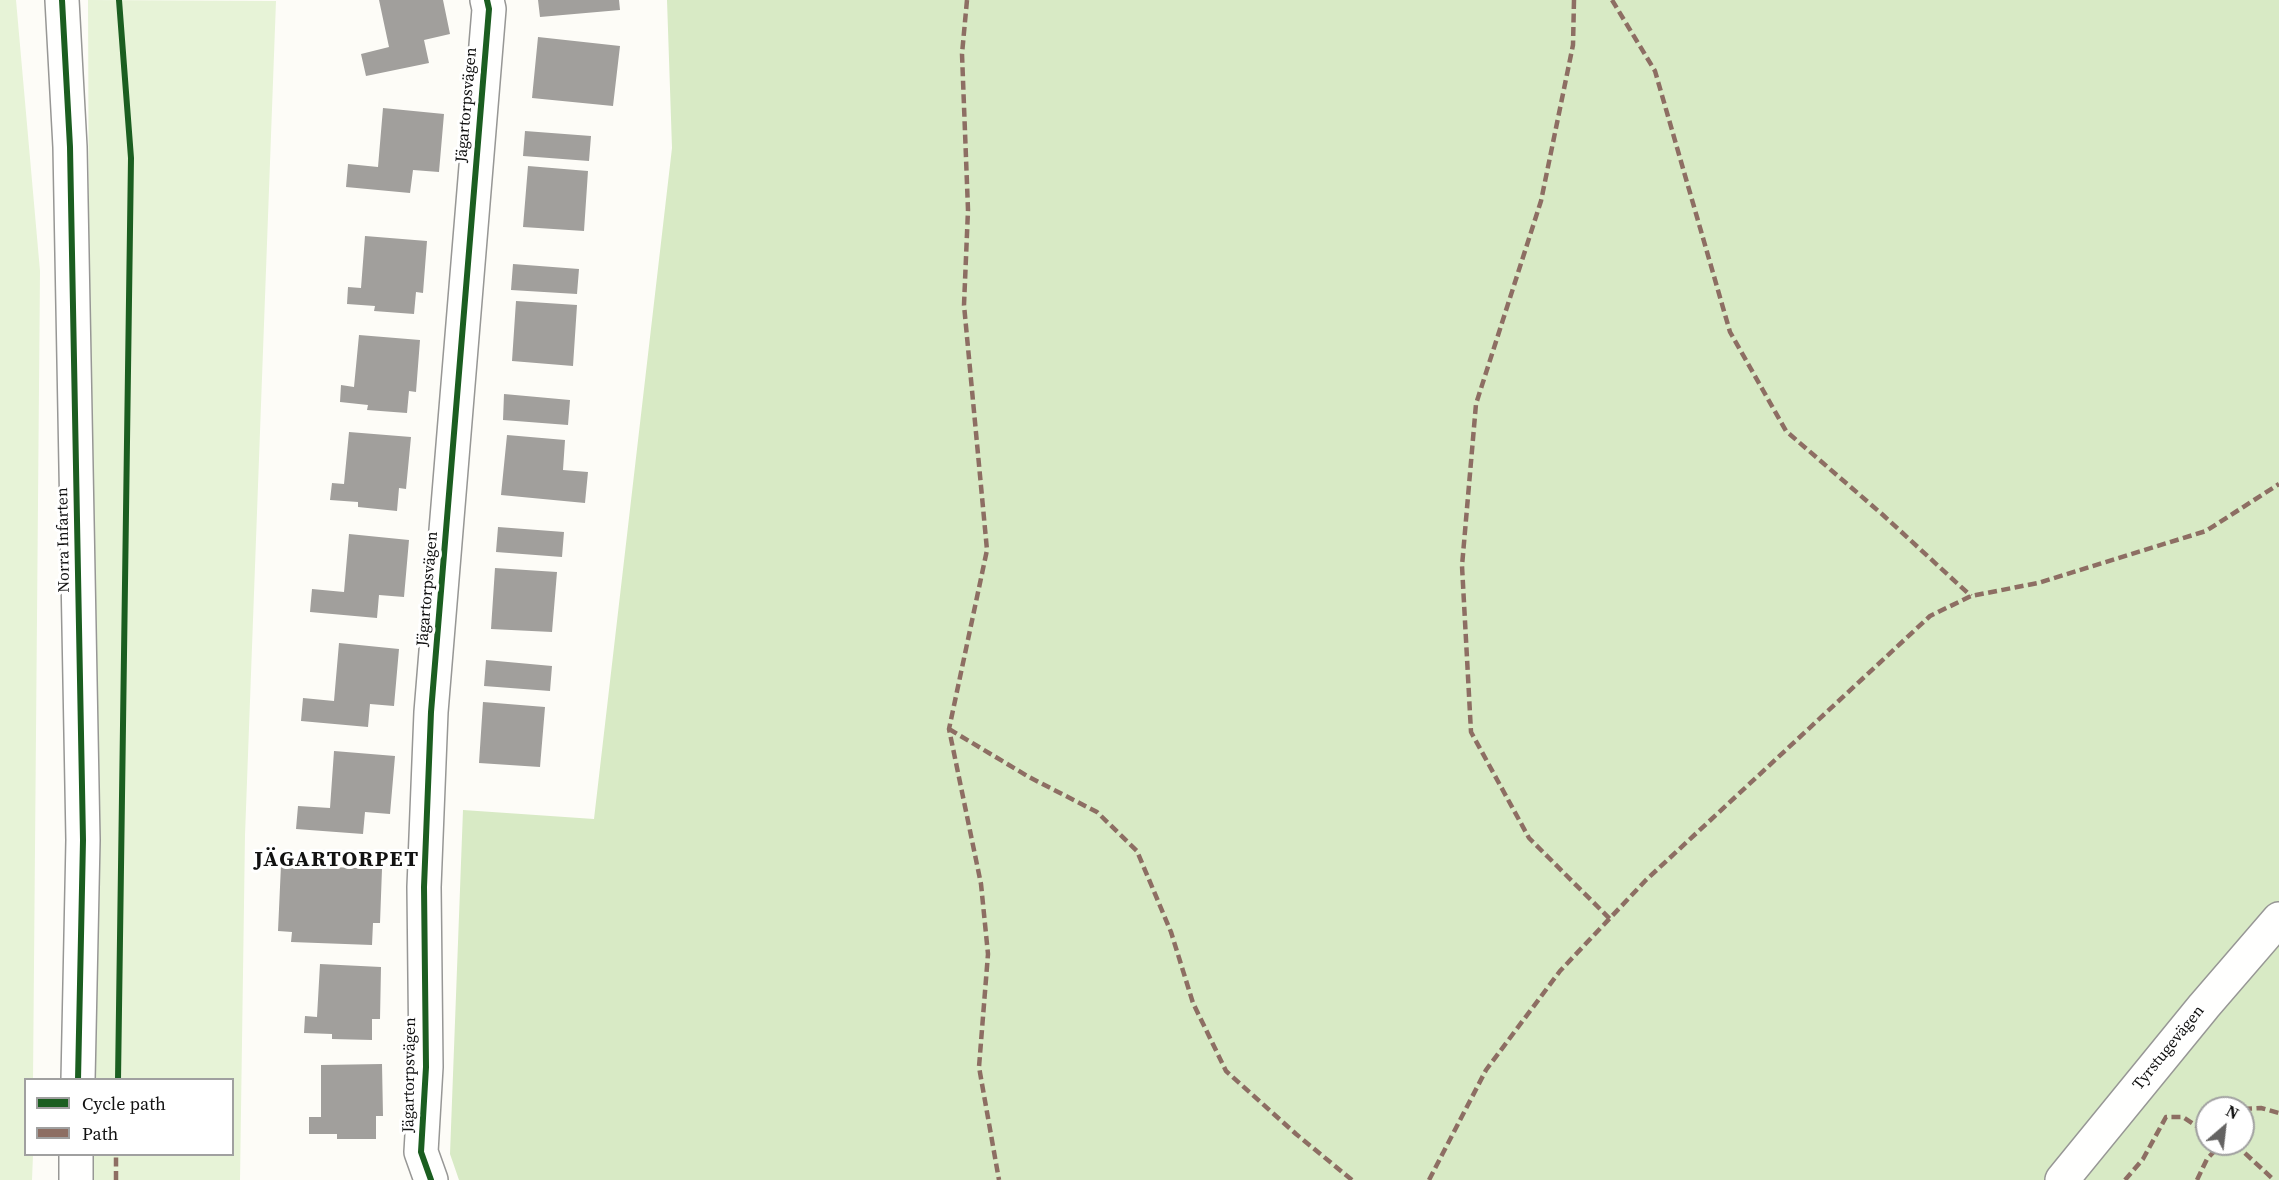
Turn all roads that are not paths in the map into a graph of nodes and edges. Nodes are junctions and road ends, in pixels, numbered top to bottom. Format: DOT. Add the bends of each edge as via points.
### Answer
graph roads {
  1 [pos="62,0"];
  2 [pos="487,0"];
  3 [pos="2279,919"];
  4 [pos="78,1078"];
  5 [pos="76,1156"];
  6 [pos="76,1180"];
  7 [pos="431,1180"];
  8 [pos="2062,1180"];
  1 -- 4 [label="street, Norra Infarten" via="70,147 83,828"];
  2 -- 7 [label="street, Jägartorpsvägen" via="431,712 424,887 426,1067 422,1152"];
  3 -- 8 [label="street, Tyrstugevägen"];
  5 -- 6 [label="street"];
}
